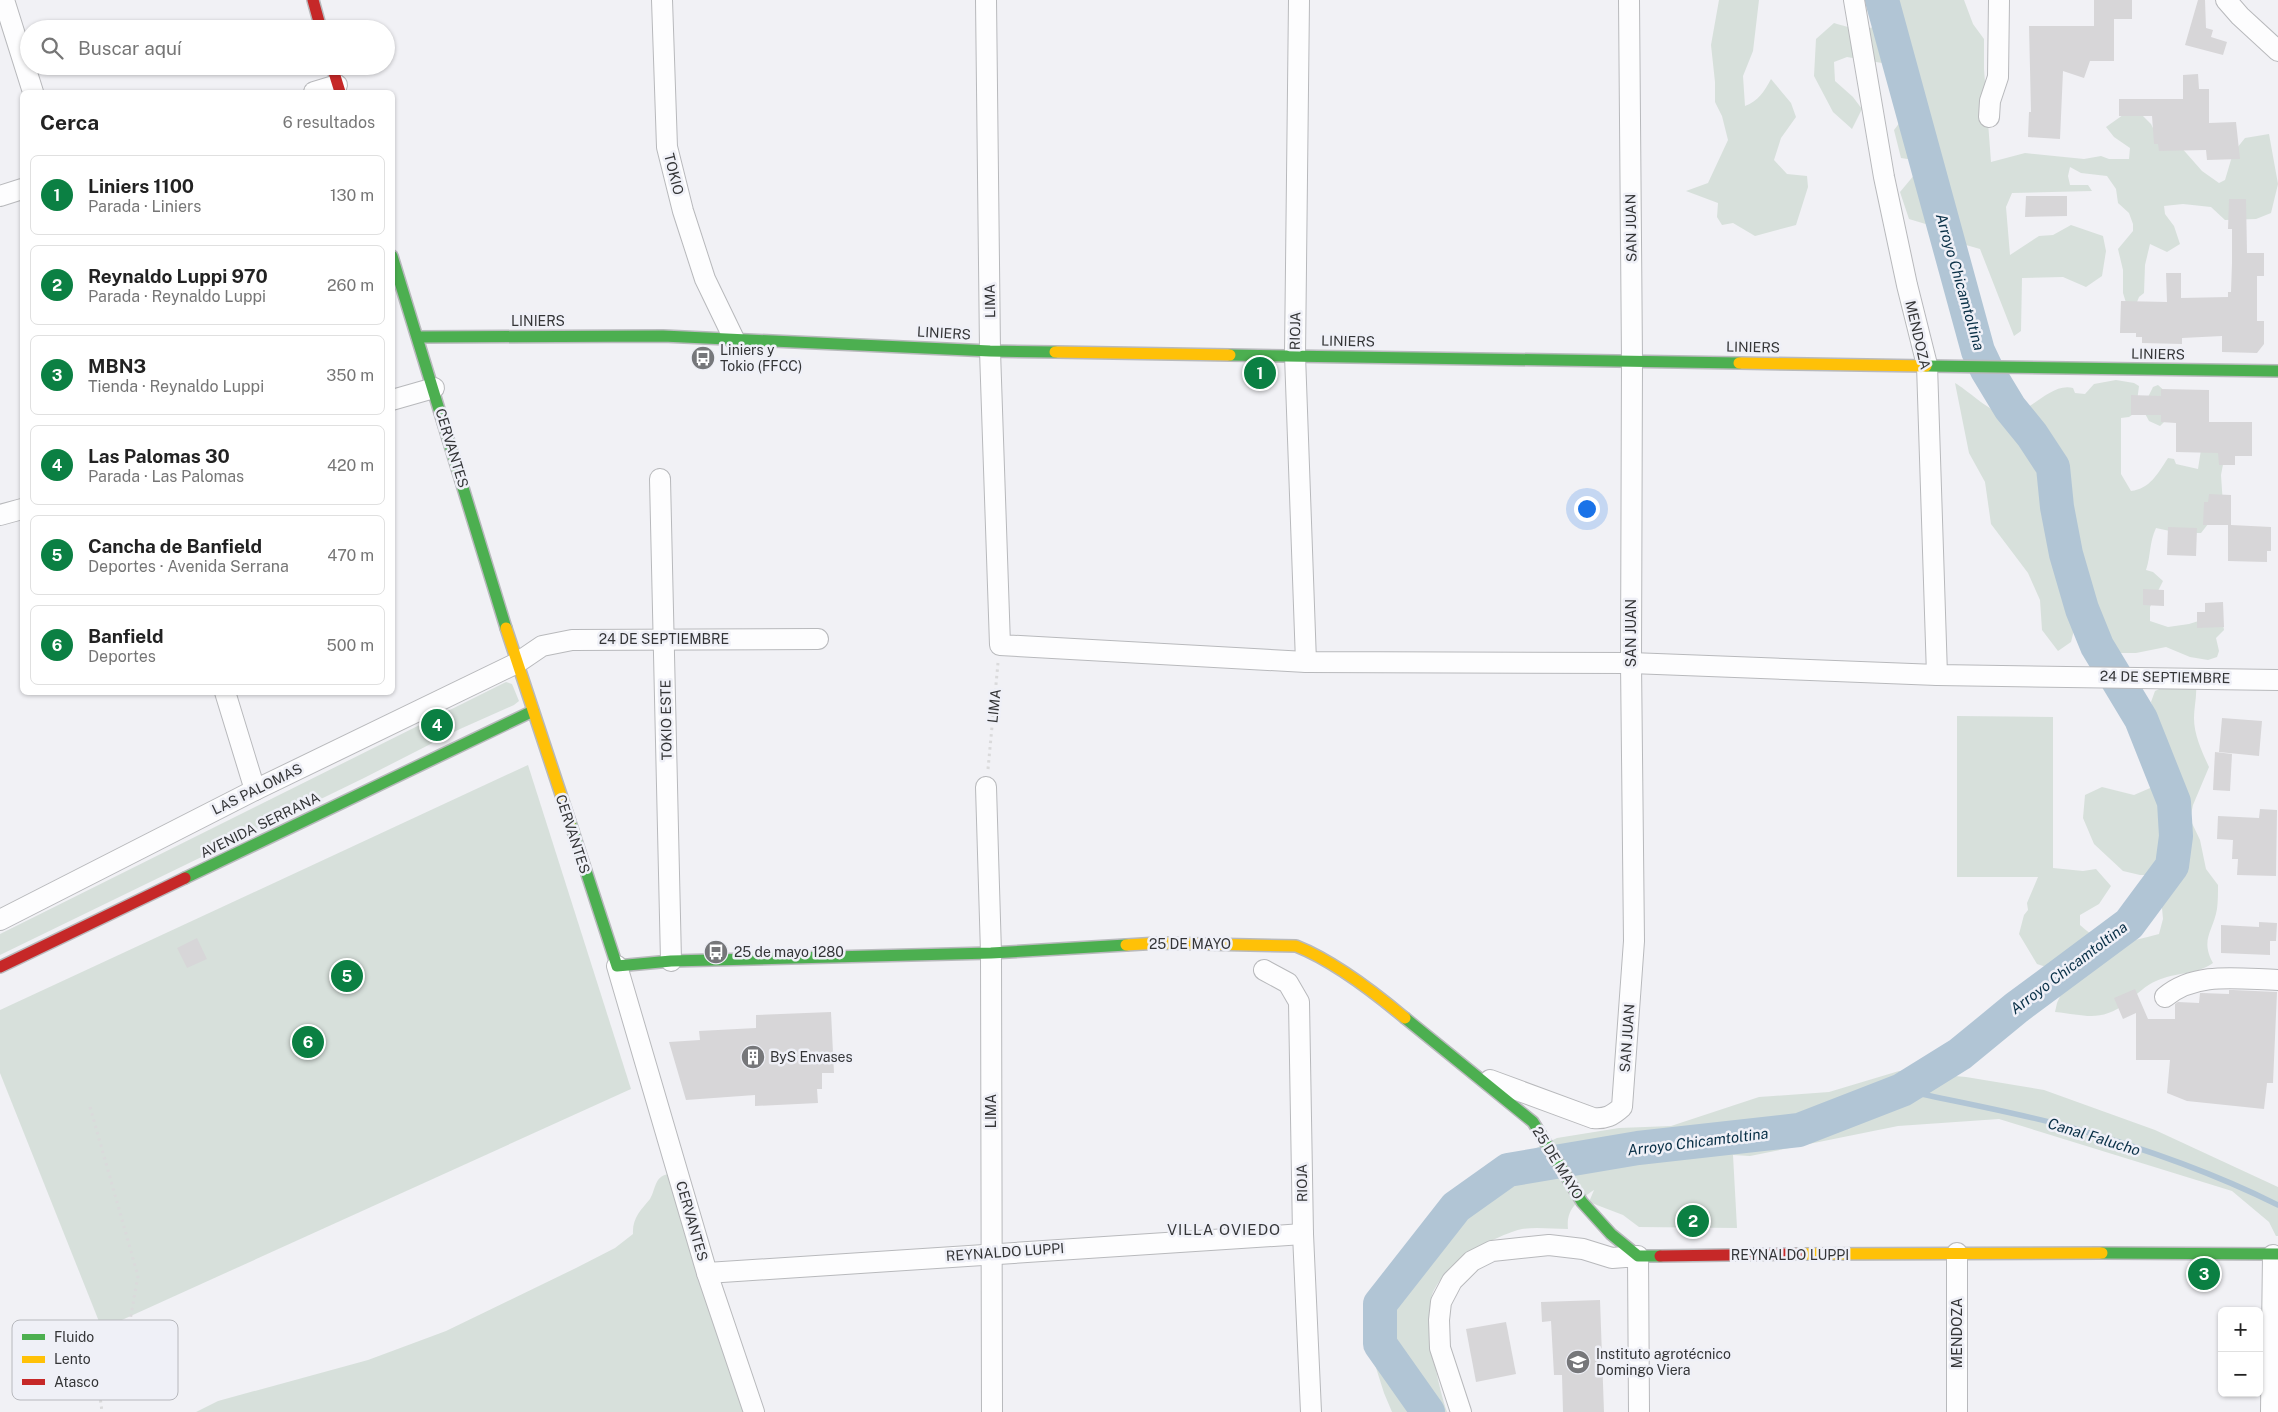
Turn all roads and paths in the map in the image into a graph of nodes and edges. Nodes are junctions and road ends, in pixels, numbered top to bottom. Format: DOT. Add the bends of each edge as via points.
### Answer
graph roads {
  1 [pos="4,0"];
  2 [pos="313,0"];
  3 [pos="662,0"];
  4 [pos="986,0"];
  5 [pos="1299,0"];
  6 [pos="1629,0"];
  7 [pos="1854,0"];
  8 [pos="1999,0"];
  9 [pos="2226,0"];
  10 [pos="319,20"];
  11 [pos="20,51"];
  12 [pos="2278,51"];
  13 [pos="28,75"];
  14 [pos="336,81"];
  15 [pos="32,90"];
  16 [pos="318,90"];
  17 [pos="1989,117"];
  18 [pos="20,190"];
  19 [pos="0,196"];
  20 [pos="395,265"];
  21 [pos="418,337"];
  22 [pos="734,339"];
  23 [pos="990,350"];
  24 [pos="1295,355"];
  25 [pos="1632,360"];
  26 [pos="1927,365"];
  27 [pos="2278,371"];
  28 [pos="434,388"];
  29 [pos="395,399"];
  30 [pos="660,479"];
  31 [pos="20,509"];
  32 [pos="0,515"];
  33 [pos="664,639"];
  34 [pos="818,639"];
  35 [pos="1000,645"];
  36 [pos="1306,662"];
  37 [pos="517,663"];
  38 [pos="1631,663"];
  39 [pos="1937,675"];
  40 [pos="2278,680"];
  41 [pos="226,695"];
  42 [pos="533,711"];
  43 [pos="986,787"];
  44 [pos="255,790"];
  45 [pos="0,920"];
  46 [pos="991,953"];
  47 [pos="671,961"];
  48 [pos="617,966"];
  49 [pos="0,967"];
  50 [pos="1264,970"];
  51 [pos="2278,980"];
  52 [pos="2165,997"];
  53 [pos="1475,1074"];
  54 [pos="90,1107"];
  55 [pos="1303,1234"];
  56 [pos="990,1253"];
  57 [pos="1957,1254"];
  58 [pos="2275,1255"];
  59 [pos="1638,1256"];
  60 [pos="707,1273"];
  61 [pos="130,1320"];
  62 [pos="754,1412"];
  63 [pos="992,1412"];
  64 [pos="1311,1412"];
  65 [pos="1461,1412"];
  66 [pos="1639,1412"];
  67 [pos="1957,1412"];
  68 [pos="2271,1412"];
  1 -- 11 [label="street"];
  2 -- 10 [label="street"];
  3 -- 22 [label="street, TOKIO" via="667,146 705,279"];
  4 -- 23 [label="street, LIMA"];
  5 -- 24 [label="street, RIOJA"];
  6 -- 25 [label="street, SAN JUAN"];
  7 -- 26 [label="street, MENDOZA" via="1884,177"];
  8 -- 17 [label="street" via="1998,77 1990,101"];
  9 -- 12 [label="street"];
  13 -- 15 [label="street"];
  14 -- 16 [label="street"];
  18 -- 19 [label="street"];
  20 -- 21 [label="street, CERVANTES"];
  21 -- 22 [label="street, LINIERS" via="662,336"];
  21 -- 28 [label="street, CERVANTES"];
  22 -- 23 [label="street, LINIERS"];
  23 -- 24 [label="street, LINIERS"];
  23 -- 35 [label="street, LIMA"];
  24 -- 25 [label="street, LINIERS"];
  24 -- 36 [label="street, RIOJA"];
  25 -- 26 [label="street, LINIERS"];
  25 -- 38 [label="street, SAN JUAN"];
  26 -- 27 [label="street, LINIERS"];
  26 -- 39 [label="street, MENDOZA"];
  28 -- 29 [label="street"];
  28 -- 37 [label="street, CERVANTES"];
  30 -- 33 [label="street, TOKIO ESTE"];
  31 -- 32 [label="street"];
  33 -- 34 [label="street, 24 DE SEPTIEMBRE"];
  33 -- 37 [label="street, 24 DE SEPTIEMBRE" via="557,642 542,646"];
  33 -- 47 [label="street, TOKIO ESTE"];
  35 -- 36 [label="street, 24 DE SEPTIEMBRE"];
  35 -- 43 [label="path, LIMA"];
  36 -- 38 [label="street, 24 DE SEPTIEMBRE"];
  37 -- 42 [label="street, CERVANTES"];
  37 -- 44 [label="street, LAS PALOMAS"];
  38 -- 39 [label="street, 24 DE SEPTIEMBRE"];
  38 -- 53 [label="street, SAN JUAN" via="1634,941 1622,1107 1612,1116 1593,1118"];
  39 -- 40 [label="street, 24 DE SEPTIEMBRE"];
  41 -- 44 [label="street"];
  42 -- 48 [label="street, CERVANTES"];
  42 -- 49 [label="street, AVENIDA SERRANA"];
  43 -- 46 [label="street, LIMA"];
  44 -- 45 [label="street, LAS PALOMAS"];
  46 -- 47 [label="street, 25 DE MAYO"];
  46 -- 53 [label="street, 25 DE MAYO" via="1159,943 1296,946 1311,952 1381,998"];
  46 -- 56 [label="street, LIMA"];
  47 -- 48 [label="street, 25 DE MAYO"];
  48 -- 60 [label="street, CERVANTES"];
  50 -- 55 [label="street, RIOJA" via="1288,983 1299,1002"];
  51 -- 52 [label="street" via="2204,979 2183,984"];
  53 -- 59 [label="street, 25 DE MAYO" via="1533,1122 1582,1202"];
  54 -- 61 [label="path" via="138,1276"];
  55 -- 56 [label="street, REYNALDO LUPPI"];
  55 -- 64 [label="street, RIOJA"];
  56 -- 60 [label="street, REYNALDO LUPPI"];
  56 -- 63 [label="street, LIMA"];
  57 -- 58 [label="street, REYNALDO LUPPI"];
  57 -- 59 [label="street, REYNALDO LUPPI"];
  57 -- 67 [label="street, MENDOZA"];
  58 -- 68 [label="street"];
  59 -- 65 [label="street, REYNALDO LUPPI" via="1612,1258 1583,1249 1549,1245 1492,1251 1472,1261 1452,1281 1440,1302 1440,1348"];
  59 -- 66 [label="street"];
  60 -- 62 [label="street, CERVANTES"];
}
